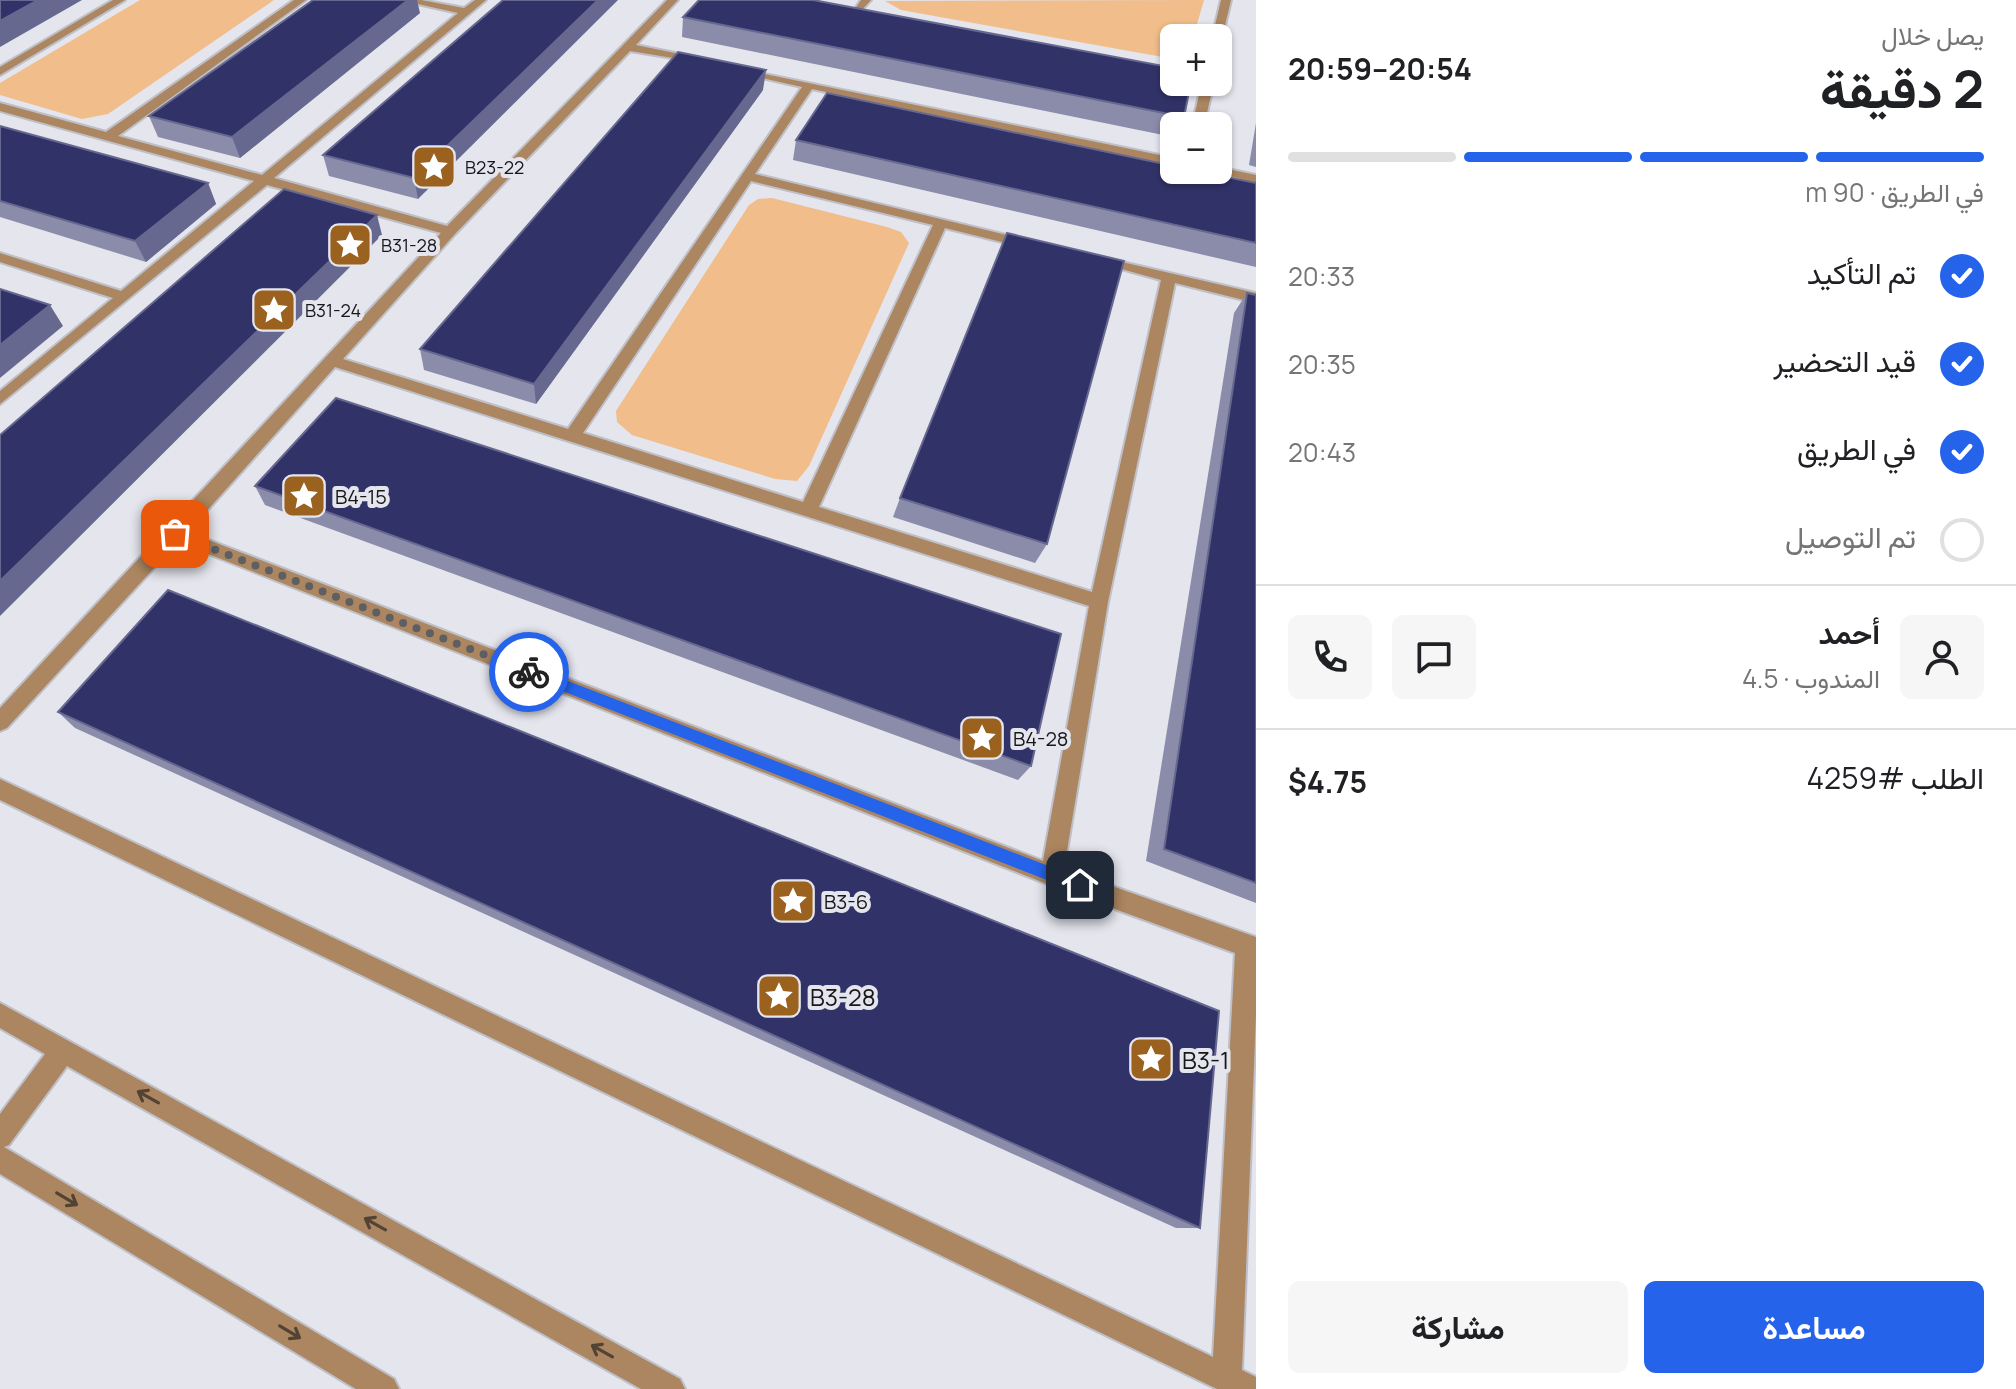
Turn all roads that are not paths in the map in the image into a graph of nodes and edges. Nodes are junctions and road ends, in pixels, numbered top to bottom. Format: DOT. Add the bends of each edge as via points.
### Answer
graph roads {
  1 [pos="120,0"];
  2 [pos="301,0"];
  3 [pos="405,0"];
  4 [pos="481,0"];
  5 [pos="673,0"];
  6 [pos="1226,0"];
  7 [pos="858,5"];
  8 [pos="467,12"];
  9 [pos="876,12"];
  10 [pos="1220,24"];
  11 [pos="629,47"];
  12 [pos="0,72"];
  13 [pos="809,85"];
  14 [pos="0,107"];
  15 [pos="108,137"];
  16 [pos="1160,159"];
  17 [pos="1232,174"];
  18 [pos="746,176"];
  19 [pos="1256,179"];
  20 [pos="263,180"];
  21 [pos="940,224"];
  22 [pos="450,231"];
  23 [pos="1047,249"];
  24 [pos="1077,256"];
  25 [pos="0,257"];
  26 [pos="1169,277"];
  27 [pos="123,296"];
  28 [pos="1256,298"];
  29 [pos="333,361"];
  30 [pos="0,399"];
  31 [pos="571,438"];
  32 [pos="808,511"];
  33 [pos="175,534"];
  34 [pos="1099,602"];
  35 [pos="0,722"];
  36 [pos="0,789"];
  37 [pos="1052,875"];
  38 [pos="1251,947"];
  39 [pos="0,1015"];
  40 [pos="63,1050"];
  41 [pos="0,1136"];
  42 [pos="0,1159"];
  43 [pos="1238,1384"];
  44 [pos="384,1389"];
  45 [pos="670,1389"];
  1 -- 12 [label="street"];
  2 -- 15 [label="street"];
  3 -- 8 [label="street"];
  4 -- 8 [label="street"];
  5 -- 11 [label="street"];
  6 -- 10 [label="street"];
  7 -- 9 [label="street"];
  8 -- 20 [label="street"];
  11 -- 13 [label="street"];
  11 -- 22 [label="street"];
  13 -- 16 [label="street"];
  13 -- 18 [label="street"];
  14 -- 15 [label="street"];
  15 -- 20 [label="street"];
  17 -- 19 [label="street"];
  18 -- 21 [label="street"];
  18 -- 31 [label="street"];
  20 -- 22 [label="street"];
  20 -- 27 [label="street"];
  21 -- 23 [label="street"];
  21 -- 32 [label="street"];
  22 -- 29 [label="street"];
  24 -- 26 [label="street"];
  25 -- 27 [label="street"];
  26 -- 28 [label="street"];
  26 -- 34 [label="street"];
  27 -- 30 [label="street"];
  29 -- 31 [label="street"];
  29 -- 33 [label="street"];
  31 -- 32 [label="street"];
  32 -- 34 [label="street"];
  33 -- 35 [label="street"];
  33 -- 37 [label="street"];
  34 -- 37 [label="street"];
  36 -- 43 [label="street"];
  37 -- 38 [label="street"];
  38 -- 43 [label="street"];
  39 -- 40 [label="street"];
  40 -- 41 [label="street"];
  45 -- 40 [label="street, one-way"];
  42 -- 44 [label="street, one-way"];
}
